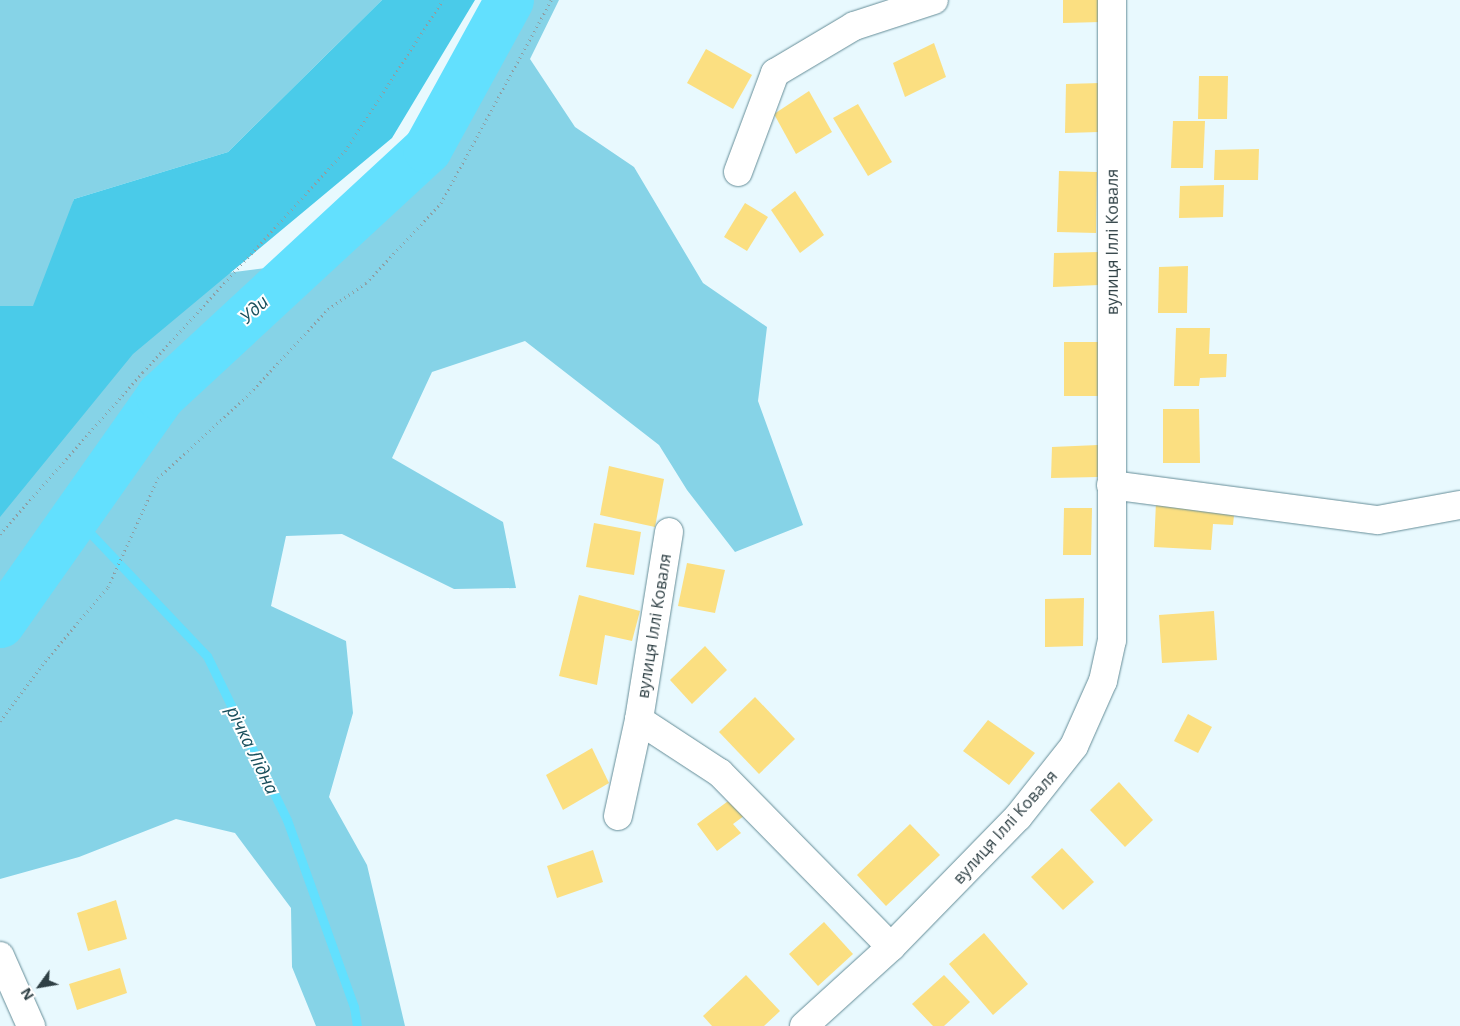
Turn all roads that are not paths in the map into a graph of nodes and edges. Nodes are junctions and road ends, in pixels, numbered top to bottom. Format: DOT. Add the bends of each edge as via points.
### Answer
graph roads {
  1 [pos="934,0"];
  2 [pos="1112,0"];
  3 [pos="738,172"];
  4 [pos="1111,484"];
  5 [pos="1460,505"];
  6 [pos="669,532"];
  7 [pos="639,720"];
  8 [pos="618,816"];
  9 [pos="891,947"];
  10 [pos="0,956"];
  11 [pos="31,1026"];
  12 [pos="804,1026"];
  1 -- 3 [label="street" via="854,26 775,73"];
  2 -- 4 [label="street, вулиця Іллі Коваля"];
  4 -- 5 [label="street" via="1378,520"];
  4 -- 9 [label="street, вулиця Іллі Коваля" via="1112,640 1103,681 1090,715 1074,746 1018,817"];
  6 -- 7 [label="street, вулиця Іллі Коваля"];
  7 -- 8 [label="street, вулиця Іллі Коваля"];
  7 -- 9 [label="street, вулиця Іллі Коваля" via="720,773"];
  9 -- 12 [label="street, вулиця Іллі Коваля"];
  10 -- 11 [label="street"];
}
